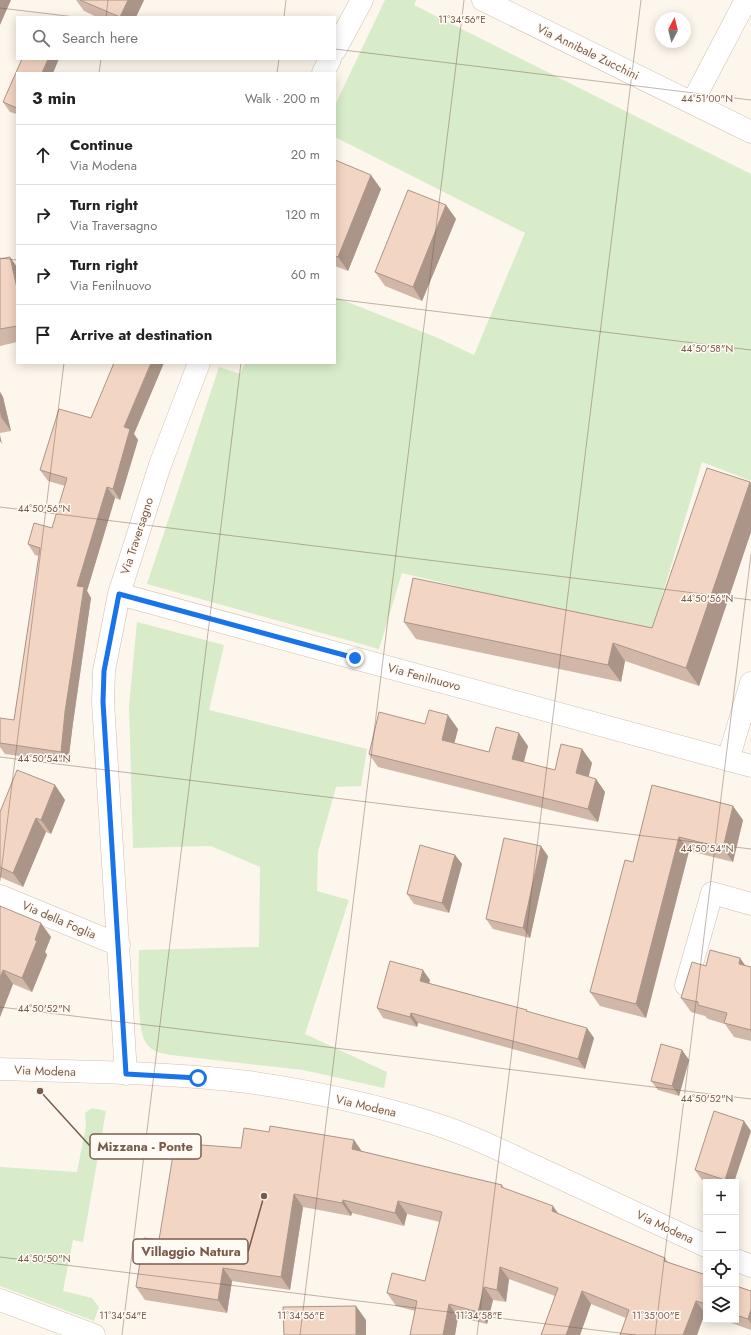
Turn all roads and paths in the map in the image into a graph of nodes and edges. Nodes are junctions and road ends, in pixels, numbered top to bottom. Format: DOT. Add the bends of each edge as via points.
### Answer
graph roads {
  1 [pos="362,0"];
  2 [pos="484,0"];
  3 [pos="746,0"];
  4 [pos="336,48"];
  5 [pos="330,60"];
  6 [pos="324,72"];
  7 [pos="692,103"];
  8 [pos="751,132"];
  9 [pos="198,364"];
  10 [pos="119,594"];
  11 [pos="751,683"];
  12 [pos="728,760"];
  13 [pos="751,766"];
  14 [pos="0,896"];
  15 [pos="751,904"];
  16 [pos="119,945"];
  17 [pos="686,985"];
  18 [pos="0,1069"];
  19 [pos="126,1074"];
  20 [pos="703,1245"];
  21 [pos="739,1261"];
  22 [pos="751,1266"];
  23 [pos="0,1300"];
  24 [pos="94,1335"];
  1 -- 4 [label="street"];
  2 -- 7 [label="street, Via Annibale Zucchini"];
  3 -- 7 [label="street"];
  5 -- 6 [label="street"];
  7 -- 8 [label="street, Via Annibale Zucchini"];
  9 -- 10 [label="street, Via Traversagno" via="160,465"];
  10 -- 12 [label="street, Via Fenilnuovo"];
  10 -- 16 [label="street, Via Traversagno" via="104,671 103,702"];
  11 -- 12 [label="street"];
  12 -- 13 [label="street, Via Fenilnuovo"];
  14 -- 16 [label="street, Via della Foglia"];
  15 -- 17 [label="street" via="712,893"];
  16 -- 19 [label="street, Via Traversagno"];
  18 -- 19 [label="street, Via Modena"];
  19 -- 20 [label="street, Via Modena" via="282,1087 399,1113 492,1146"];
  21 -- 22 [label="street"];
  23 -- 24 [label="street"];
}
